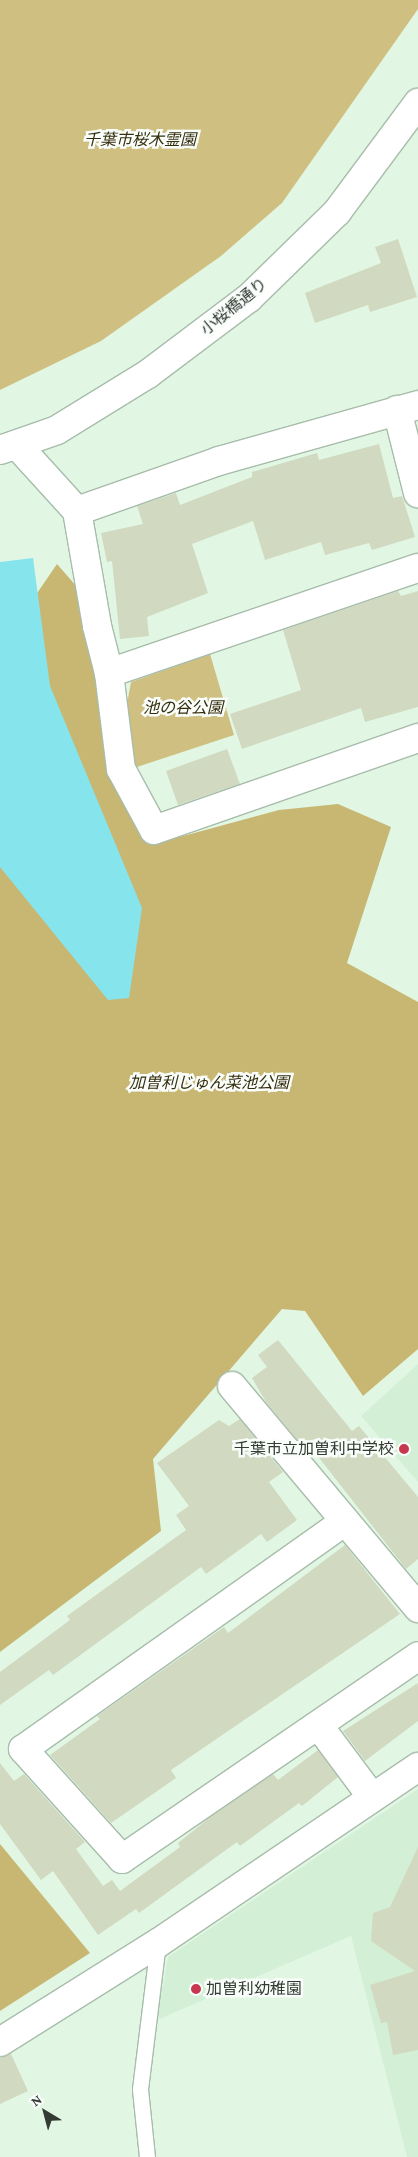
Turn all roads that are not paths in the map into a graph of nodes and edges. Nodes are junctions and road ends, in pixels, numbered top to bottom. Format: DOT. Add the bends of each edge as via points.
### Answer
graph roads {
  1 [pos="418,103"];
  2 [pos="407,408"];
  3 [pos="8,448"];
  4 [pos="418,493"];
  5 [pos="77,511"];
  6 [pos="418,568"];
  7 [pos="110,673"];
  8 [pos="418,738"];
  9 [pos="232,1386"];
  10 [pos="344,1522"];
  11 [pos="418,1608"];
  12 [pos="418,1656"];
  13 [pos="319,1726"];
  14 [pos="418,1767"];
  15 [pos="372,1797"];
  16 [pos="158,1943"];
  17 [pos="0,2042"];
  18 [pos="148,2157"];
  1 -- 3 [label="street, 小桜橋通り" via="337,212 249,298 148,374 57,430"];
  2 -- 4 [label="street"];
  2 -- 5 [label="street" via="218,461"];
  3 -- 5 [label="street"];
  5 -- 7 [label="street" via="97,626"];
  6 -- 7 [label="street"];
  7 -- 8 [label="street" via="122,769 154,830"];
  9 -- 10 [label="street"];
  10 -- 11 [label="street"];
  10 -- 13 [label="street" via="23,1749 122,1859"];
  12 -- 13 [label="street"];
  13 -- 15 [label="street"];
  14 -- 15 [label="street"];
  15 -- 16 [label="street"];
  16 -- 17 [label="street"];
  16 -- 18 [label="lane" via="140,2089"];
}
